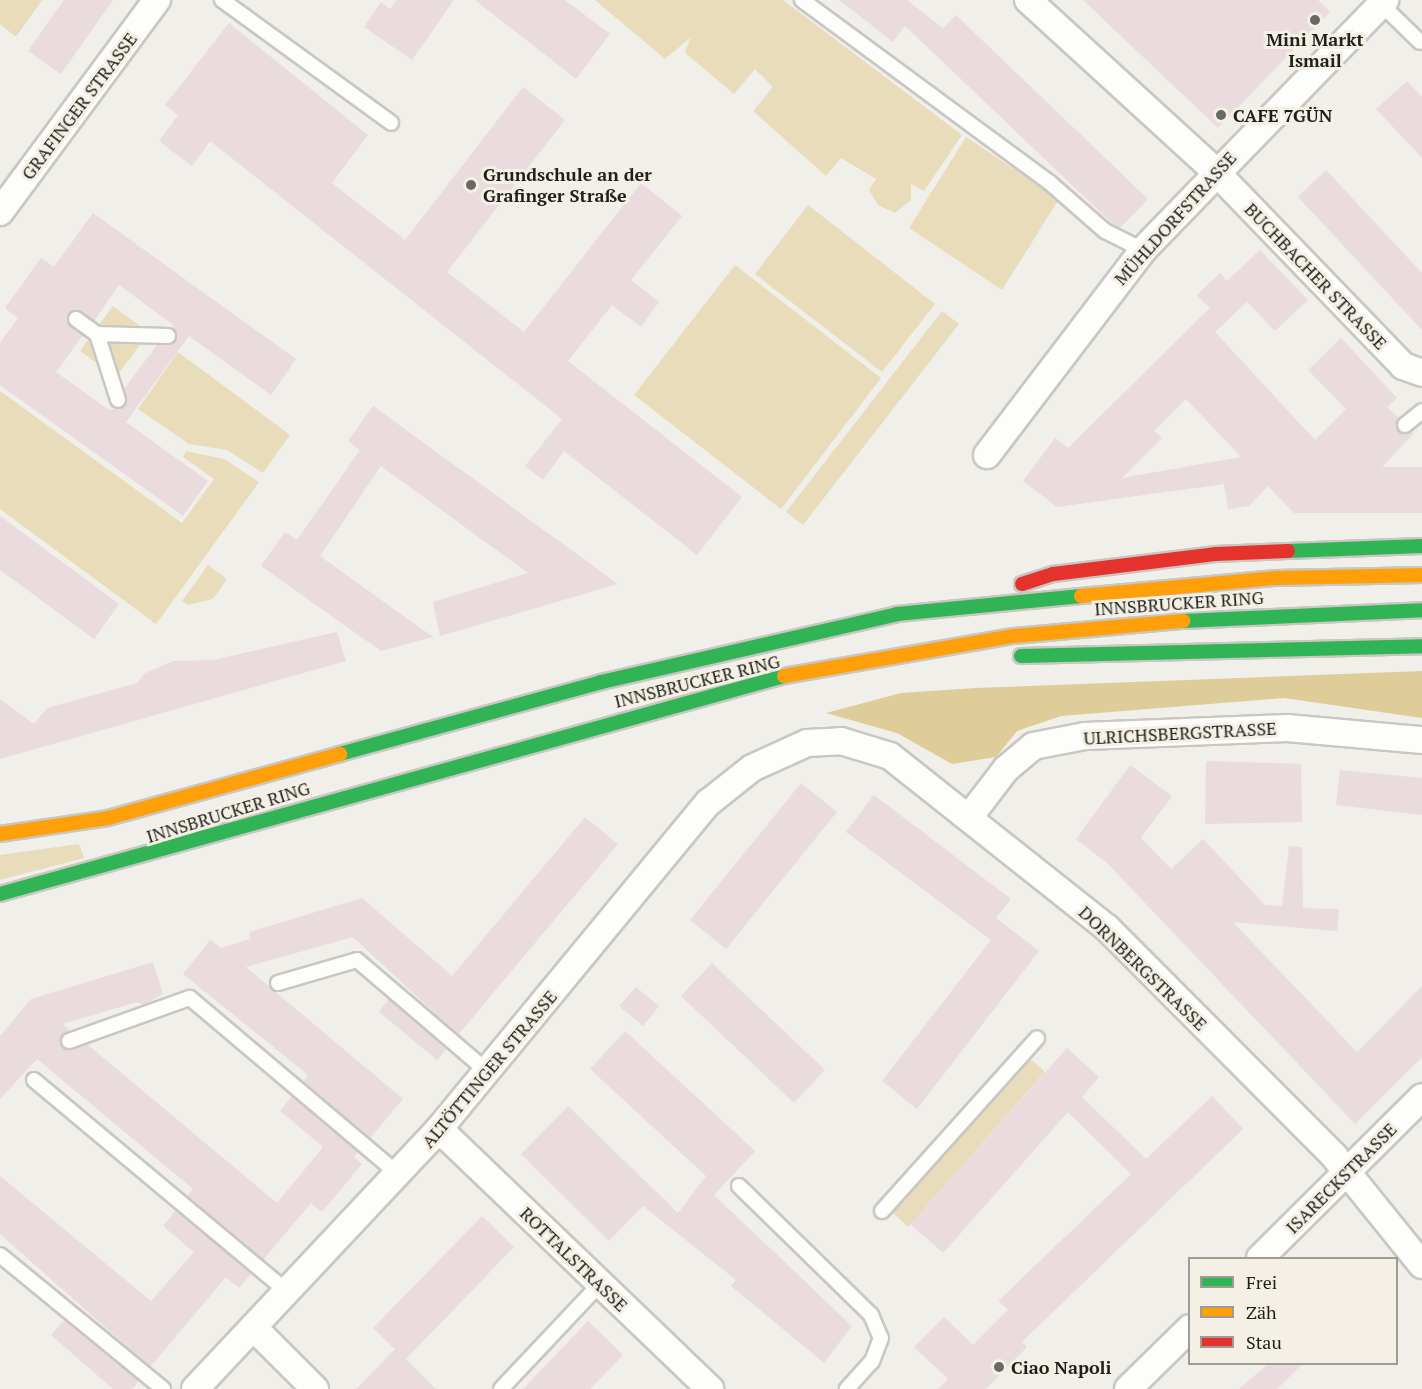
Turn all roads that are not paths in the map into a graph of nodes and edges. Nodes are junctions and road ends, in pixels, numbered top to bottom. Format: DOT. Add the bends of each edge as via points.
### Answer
graph roads {
  1 [pos="157,0"];
  2 [pos="222,0"];
  3 [pos="802,0"];
  4 [pos="1028,0"];
  5 [pos="1383,2"];
  6 [pos="1420,42"];
  7 [pos="391,123"];
  8 [pos="1215,171"];
  9 [pos="0,212"];
  10 [pos="1143,250"];
  11 [pos="76,319"];
  12 [pos="97,334"];
  13 [pos="168,336"];
  14 [pos="1422,373"];
  15 [pos="118,400"];
  16 [pos="1422,411"];
  17 [pos="1405,424"];
  18 [pos="987,455"];
  19 [pos="1422,546"];
  20 [pos="1422,576"];
  21 [pos="951,605"];
  22 [pos="1422,610"];
  23 [pos="1422,646"];
  24 [pos="914,653"];
  25 [pos="1422,740"];
  26 [pos="781,752"];
  27 [pos="970,816"];
  28 [pos="0,834"];
  29 [pos="0,894"];
  30 [pos="278,983"];
  31 [pos="1037,1038"];
  32 [pos="69,1041"];
  33 [pos="487,1071"];
  34 [pos="34,1080"];
  35 [pos="1422,1097"];
  36 [pos="439,1130"];
  37 [pos="1348,1172"];
  38 [pos="398,1174"];
  39 [pos="739,1186"];
  40 [pos="882,1211"];
  41 [pos="0,1255"];
  42 [pos="1261,1257"];
  43 [pos="1422,1265"];
  44 [pos="600,1284"];
  45 [pos="289,1293"];
  46 [pos="255,1329"];
  47 [pos="1188,1330"];
  48 [pos="163,1389"];
  49 [pos="195,1389"];
  50 [pos="315,1389"];
  51 [pos="501,1389"];
  52 [pos="710,1389"];
  53 [pos="847,1389"];
  54 [pos="1128,1389"];
  1 -- 9 [label="street, GRAFINGER STRASSE"];
  2 -- 7 [label="lane"];
  3 -- 10 [label="lane" via="1049,182 1105,231"];
  4 -- 8 [label="street, BUCHBACHER STRASSE"];
  5 -- 6 [label="lane"];
  5 -- 8 [label="street, MÜHLDORFSTRASSE"];
  8 -- 10 [label="street, MÜHLDORFSTRASSE"];
  8 -- 14 [label="street, BUCHBACHER STRASSE" via="1403,366"];
  10 -- 18 [label="street, MÜHLDORFSTRASSE"];
  11 -- 12 [label="lane"];
  12 -- 13 [label="lane"];
  12 -- 15 [label="lane"];
  16 -- 17 [label="lane"];
  19 -- 21 [label="highway" via="1215,554 1065,573"];
  20 -- 21 [label="highway, INNSBRUCKER RING" via="1276,578"];
  21 -- 28 [label="highway, INNSBRUCKER RING" via="601,682 108,818"];
  22 -- 24 [label="highway, INNSBRUCKER RING" via="1129,624"];
  23 -- 24 [label="highway" via="996,656"];
  24 -- 29 [label="highway, INNSBRUCKER RING" via="771,678"];
  25 -- 27 [label="street, ULRICHSBERGSTRASSE" via="1287,728 1085,736 1034,746 1006,769"];
  26 -- 27 [label="street, DORNBERGSTRASSE" via="807,743 864,746 890,756"];
  26 -- 33 [label="street, ALTÖTTINGER STRASSE" via="708,804"];
  27 -- 37 [label="street, DORNBERGSTRASSE" via="1107,928"];
  30 -- 33 [label="lane" via="357,960"];
  31 -- 40 [label="lane"];
  32 -- 38 [label="lane" via="190,998"];
  33 -- 36 [label="street, ALTÖTTINGER STRASSE"];
  34 -- 45 [label="lane"];
  35 -- 37 [label="street, ISARECKSTRASSE"];
  36 -- 38 [label="street, ALTÖTTINGER STRASSE"];
  36 -- 44 [label="street, ROTTALSTRASSE"];
  37 -- 42 [label="street, ISARECKSTRASSE"];
  37 -- 43 [label="street, DORNBERGSTRASSE"];
  38 -- 45 [label="street, ALTÖTTINGER STRASSE"];
  39 -- 53 [label="lane" via="872,1314 881,1338 872,1360"];
  41 -- 48 [label="lane"];
  44 -- 51 [label="lane"];
  44 -- 52 [label="street, ROTTALSTRASSE"];
  45 -- 46 [label="street, ALTÖTTINGER STRASSE"];
  46 -- 49 [label="street, ALTÖTTINGER STRASSE"];
  46 -- 50 [label="street"];
  47 -- 54 [label="street"];
}
